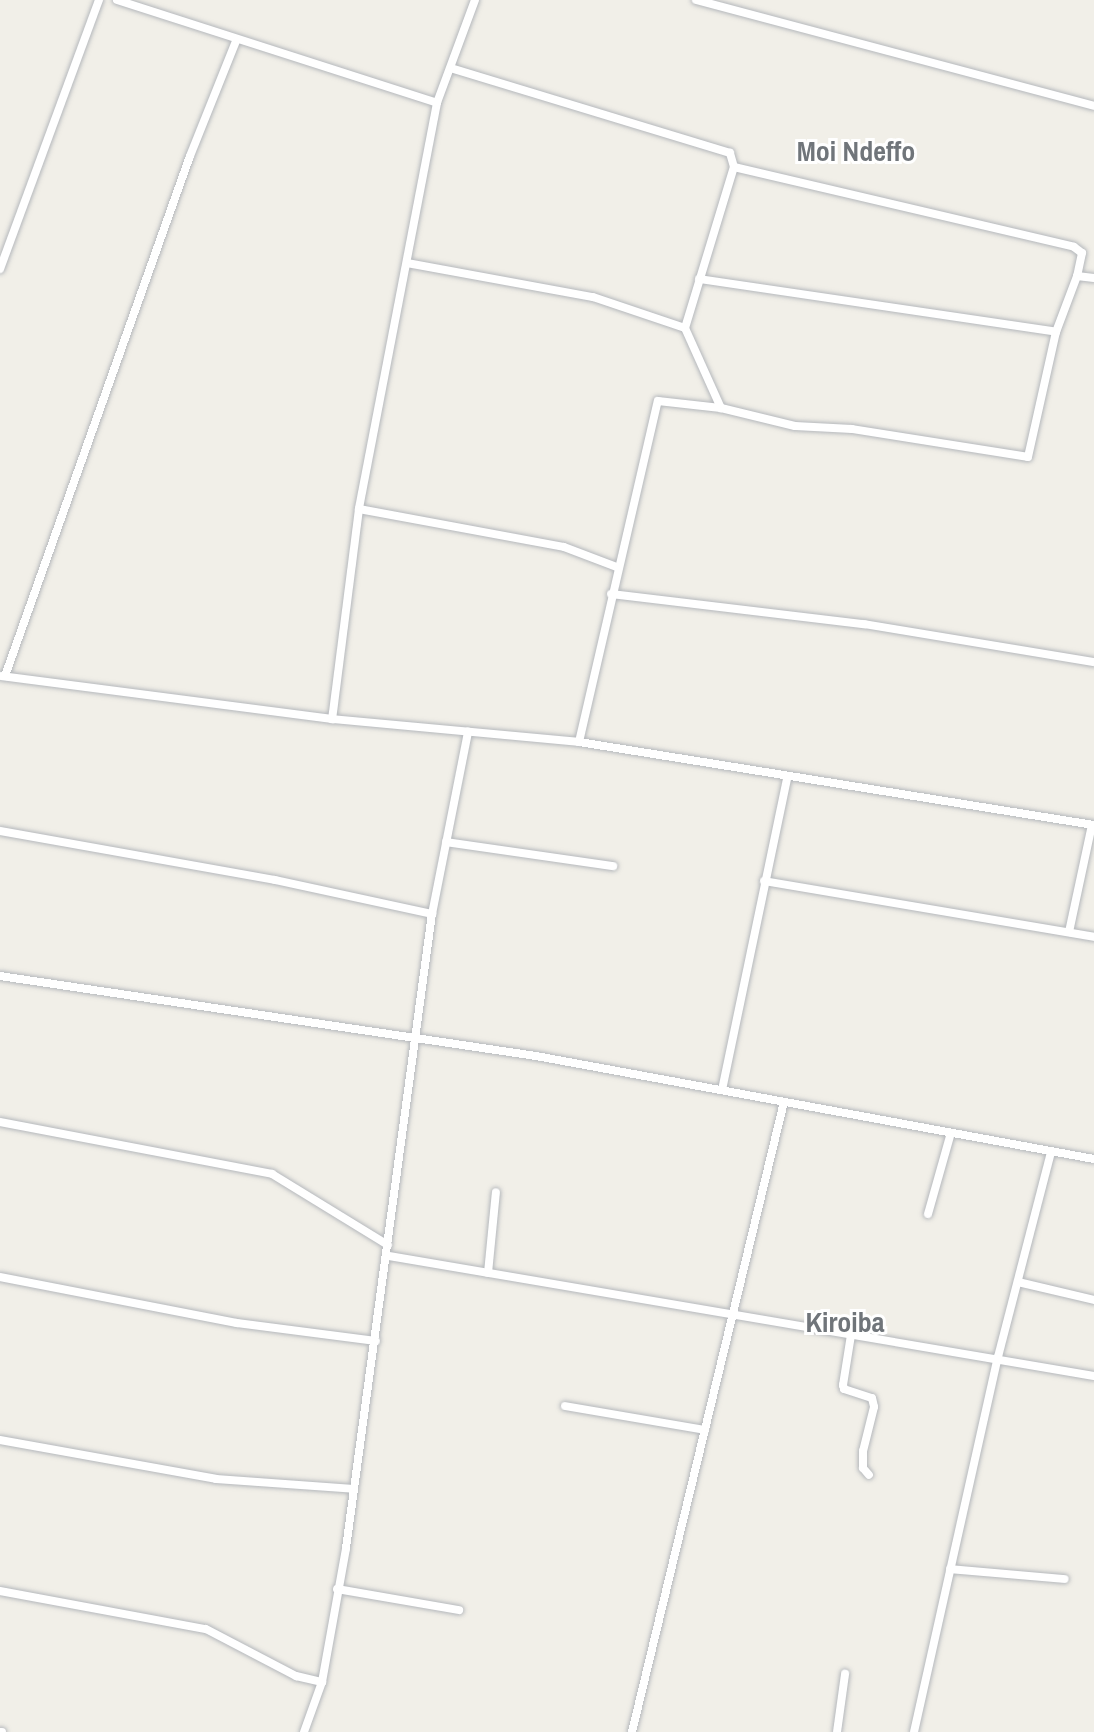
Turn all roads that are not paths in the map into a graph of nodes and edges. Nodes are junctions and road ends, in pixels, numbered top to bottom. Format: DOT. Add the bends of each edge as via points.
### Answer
graph roads {
  1 [pos="99,0"];
  2 [pos="117,0"];
  3 [pos="475,0"];
  4 [pos="696,0"];
  5 [pos="236,41"];
  6 [pos="452,68"];
  7 [pos="437,103"];
  8 [pos="1094,106"];
  9 [pos="734,167"];
  10 [pos="407,263"];
  11 [pos="0,269"];
  12 [pos="1077,276"];
  13 [pos="1094,278"];
  14 [pos="699,279"];
  15 [pos="685,328"];
  16 [pos="1056,332"];
  17 [pos="720,408"];
  18 [pos="359,509"];
  19 [pos="617,567"];
  20 [pos="611,594"];
  21 [pos="1094,662"];
  22 [pos="3,676"];
  23 [pos="332,719"];
  24 [pos="468,732"];
  25 [pos="579,742"];
  26 [pos="787,778"];
  27 [pos="1093,825"];
  28 [pos="0,831"];
  29 [pos="446,842"];
  30 [pos="612,866"];
  31 [pos="765,881"];
  32 [pos="432,914"];
  33 [pos="1069,932"];
  34 [pos="1094,937"];
  35 [pos="0,976"];
  36 [pos="416,1041"];
  37 [pos="722,1090"];
  38 [pos="784,1101"];
  39 [pos="0,1122"];
  40 [pos="950,1136"];
  41 [pos="1051,1152"];
  42 [pos="1094,1159"];
  43 [pos="496,1192"];
  44 [pos="928,1214"];
  45 [pos="388,1245"];
  46 [pos="389,1256"];
  47 [pos="488,1273"];
  48 [pos="0,1277"];
  49 [pos="1018,1282"];
  50 [pos="1094,1300"];
  51 [pos="729,1313"];
  52 [pos="851,1335"];
  53 [pos="376,1341"];
  54 [pos="998,1357"];
  55 [pos="1094,1377"];
  56 [pos="565,1406"];
  57 [pos="705,1430"];
  58 [pos="0,1440"];
  59 [pos="869,1475"];
  60 [pos="354,1489"];
  61 [pos="950,1569"];
  62 [pos="1065,1579"];
  63 [pos="337,1589"];
  64 [pos="0,1591"];
  65 [pos="459,1610"];
  66 [pos="845,1674"];
  67 [pos="322,1682"];
  68 [pos="304,1732"];
  69 [pos="632,1732"];
  70 [pos="837,1732"];
  71 [pos="914,1732"];
  1 -- 11 [label="street"];
  2 -- 5 [label="street"];
  3 -- 6 [label="street"];
  4 -- 8 [label="street"];
  5 -- 7 [label="street"];
  5 -- 22 [label="street"];
  6 -- 7 [label="street"];
  6 -- 9 [label="street" via="730,153"];
  7 -- 10 [label="street"];
  9 -- 12 [label="street" via="1074,247 1082,253"];
  9 -- 14 [label="street"];
  10 -- 15 [label="street" via="593,297"];
  10 -- 18 [label="street"];
  12 -- 13 [label="street"];
  12 -- 16 [label="street"];
  14 -- 15 [label="street"];
  14 -- 16 [label="street"];
  15 -- 17 [label="street"];
  16 -- 17 [label="street" via="1028,457 852,429 795,426"];
  17 -- 19 [label="street" via="658,401"];
  18 -- 19 [label="street" via="564,547"];
  18 -- 23 [label="street"];
  19 -- 20 [label="street"];
  20 -- 21 [label="street" via="864,624"];
  20 -- 25 [label="street"];
  22 -- 23 [label="street"];
  23 -- 24 [label="street"];
  24 -- 25 [label="street"];
  24 -- 29 [label="street"];
  25 -- 26 [label="street"];
  26 -- 27 [label="street"];
  26 -- 31 [label="street"];
  27 -- 33 [label="street"];
  28 -- 32 [label="street" via="275,880"];
  29 -- 30 [label="street"];
  29 -- 32 [label="street"];
  31 -- 33 [label="street"];
  31 -- 37 [label="street"];
  32 -- 36 [label="street"];
  33 -- 34 [label="street"];
  35 -- 36 [label="street"];
  36 -- 37 [label="street" via="536,1056"];
  36 -- 45 [label="street"];
  37 -- 38 [label="street"];
  38 -- 40 [label="street"];
  38 -- 51 [label="street"];
  39 -- 45 [label="street" via="272,1174"];
  40 -- 41 [label="street"];
  40 -- 44 [label="street"];
  41 -- 42 [label="street"];
  41 -- 49 [label="street"];
  43 -- 47 [label="street"];
  45 -- 46 [label="street"];
  46 -- 47 [label="street"];
  46 -- 53 [label="street"];
  47 -- 51 [label="street"];
  48 -- 53 [label="street" via="237,1323"];
  49 -- 50 [label="street"];
  49 -- 54 [label="street"];
  51 -- 52 [label="street"];
  51 -- 57 [label="street"];
  52 -- 54 [label="street"];
  52 -- 59 [label="street" via="843,1385 872,1398 863,1468"];
  53 -- 60 [label="street"];
  54 -- 55 [label="street"];
  54 -- 61 [label="street"];
  56 -- 57 [label="street"];
  57 -- 69 [label="street"];
  58 -- 60 [label="street" via="216,1479"];
  60 -- 63 [label="street"];
  61 -- 62 [label="street"];
  61 -- 71 [label="street"];
  63 -- 65 [label="street"];
  63 -- 67 [label="street"];
  64 -- 67 [label="street" via="206,1629 296,1676"];
  66 -- 70 [label="street"];
  67 -- 68 [label="street"];
}
